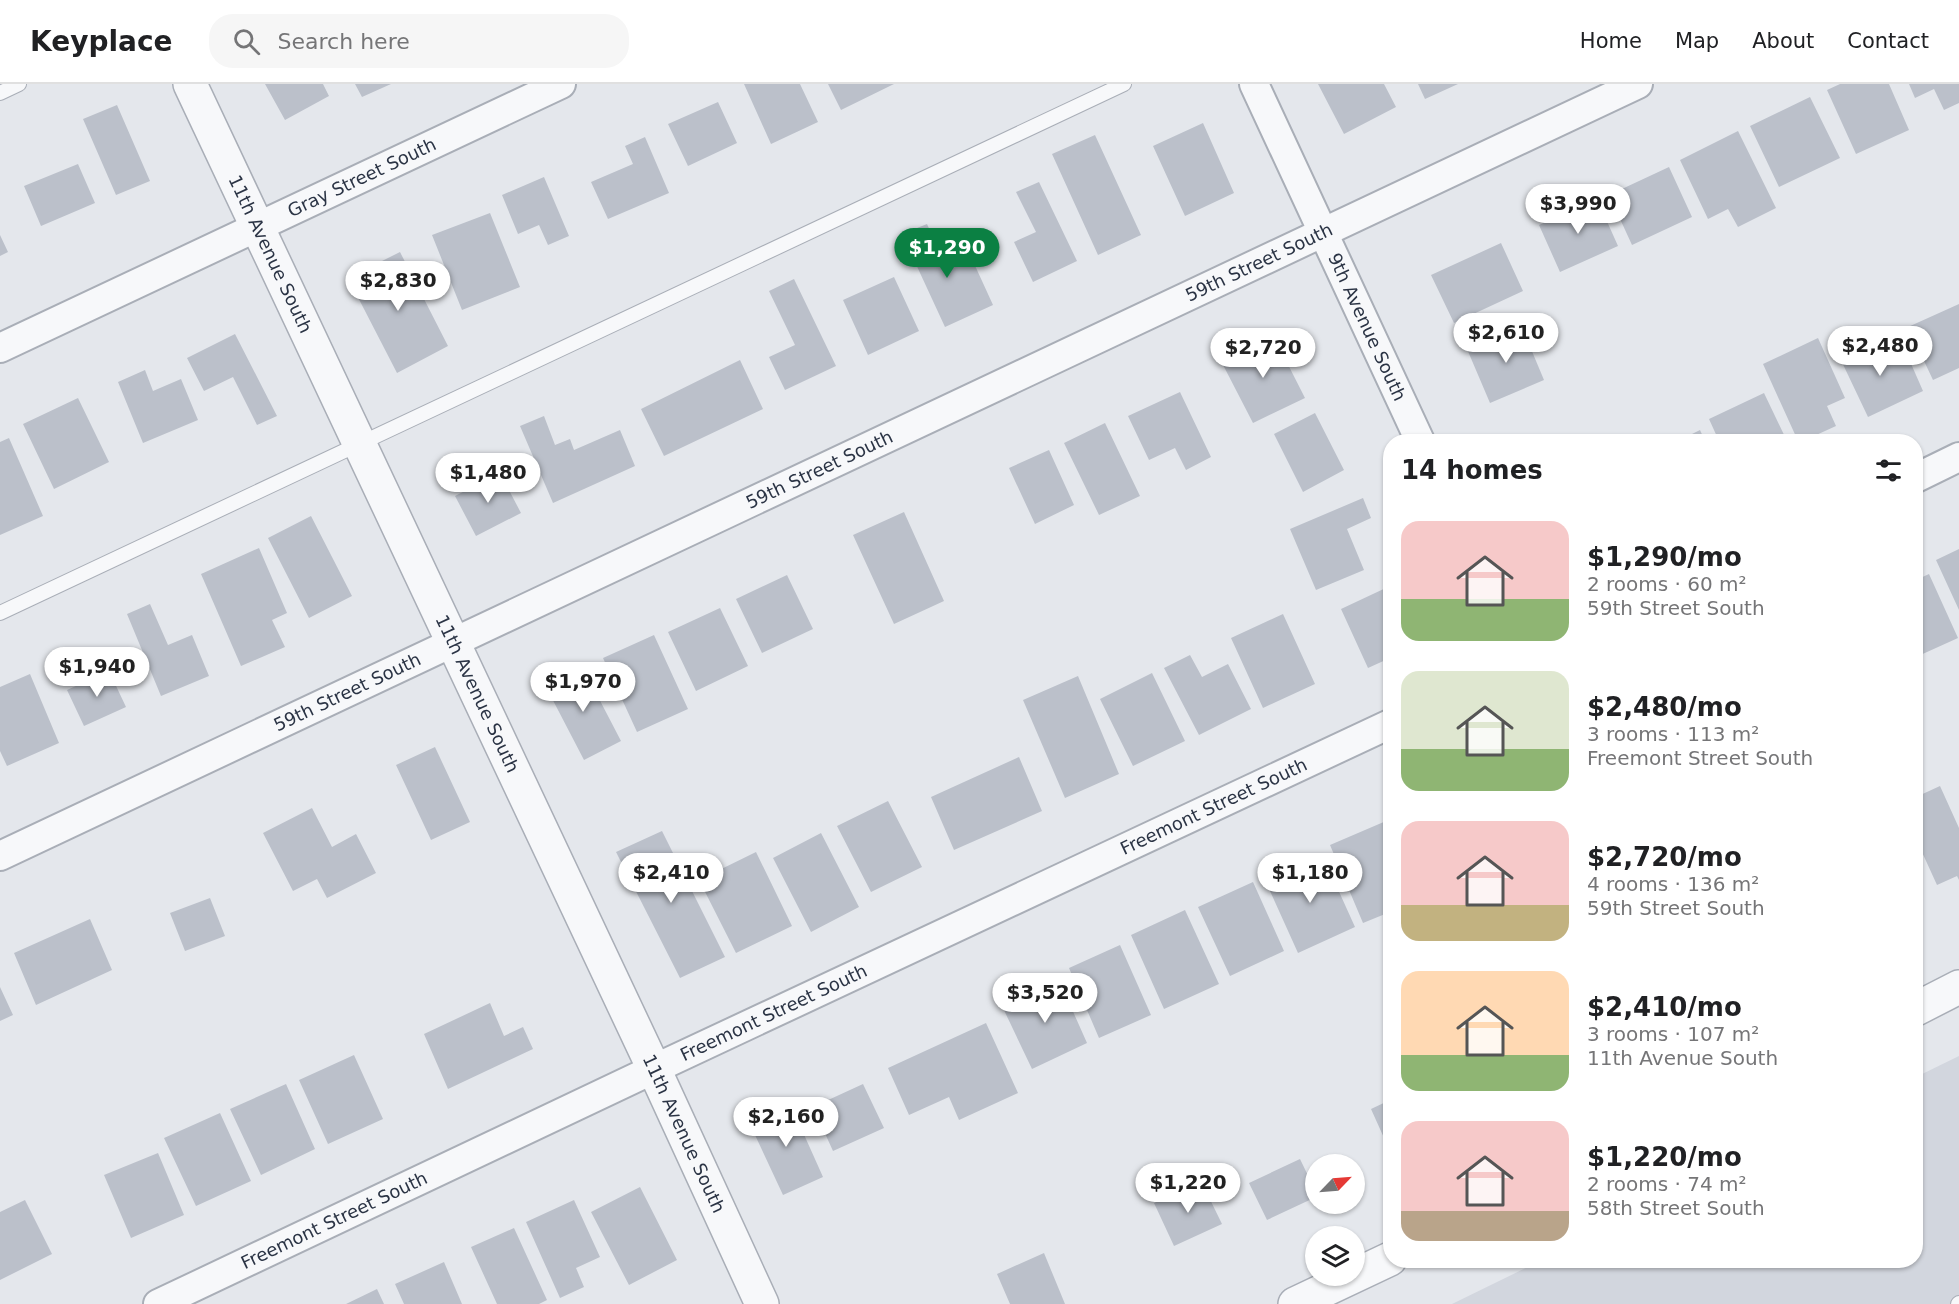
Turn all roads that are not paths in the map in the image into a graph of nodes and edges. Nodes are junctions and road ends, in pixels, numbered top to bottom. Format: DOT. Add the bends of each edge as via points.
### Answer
graph roads {
  1 [pos="19,84"];
  2 [pos="190,84"];
  3 [pos="561,84"];
  4 [pos="1124,84"];
  5 [pos="1254,84"];
  6 [pos="1638,84"];
  7 [pos="0,93"];
  8 [pos="258,226"];
  9 [pos="1322,233"];
  10 [pos="0,348"];
  11 [pos="1417,434"];
  12 [pos="359,444"];
  13 [pos="1959,457"];
  14 [pos="1923,475"];
  15 [pos="0,613"];
  16 [pos="452,642"];
  17 [pos="1383,727"];
  18 [pos="0,856"];
  19 [pos="1959,987"];
  20 [pos="1923,1005"];
  21 [pos="654,1069"];
  22 [pos="1383,1263"];
  23 [pos="1307,1301"];
  24 [pos="158,1304"];
  25 [pos="762,1304"];
  1 -- 7 [label="lane"];
  2 -- 8 [label="street, 11th Avenue South"];
  3 -- 8 [label="street, Gray Street South"];
  4 -- 12 [label="lane"];
  5 -- 9 [label="street, 9th Avenue South"];
  6 -- 9 [label="street, 59th Street South"];
  8 -- 10 [label="street, Gray Street South"];
  8 -- 12 [label="street, 11th Avenue South"];
  9 -- 11 [label="street, 9th Avenue South"];
  9 -- 16 [label="street, 59th Street South"];
  12 -- 15 [label="lane"];
  12 -- 16 [label="street, 11th Avenue South"];
  13 -- 14 [label="street"];
  16 -- 18 [label="street, 59th Street South"];
  16 -- 21 [label="street, 11th Avenue South"];
  17 -- 21 [label="street, Freemont Street South"];
  19 -- 20 [label="street"];
  21 -- 24 [label="street, Freemont Street South"];
  21 -- 25 [label="street, 11th Avenue South"];
  22 -- 23 [label="street"];
}
